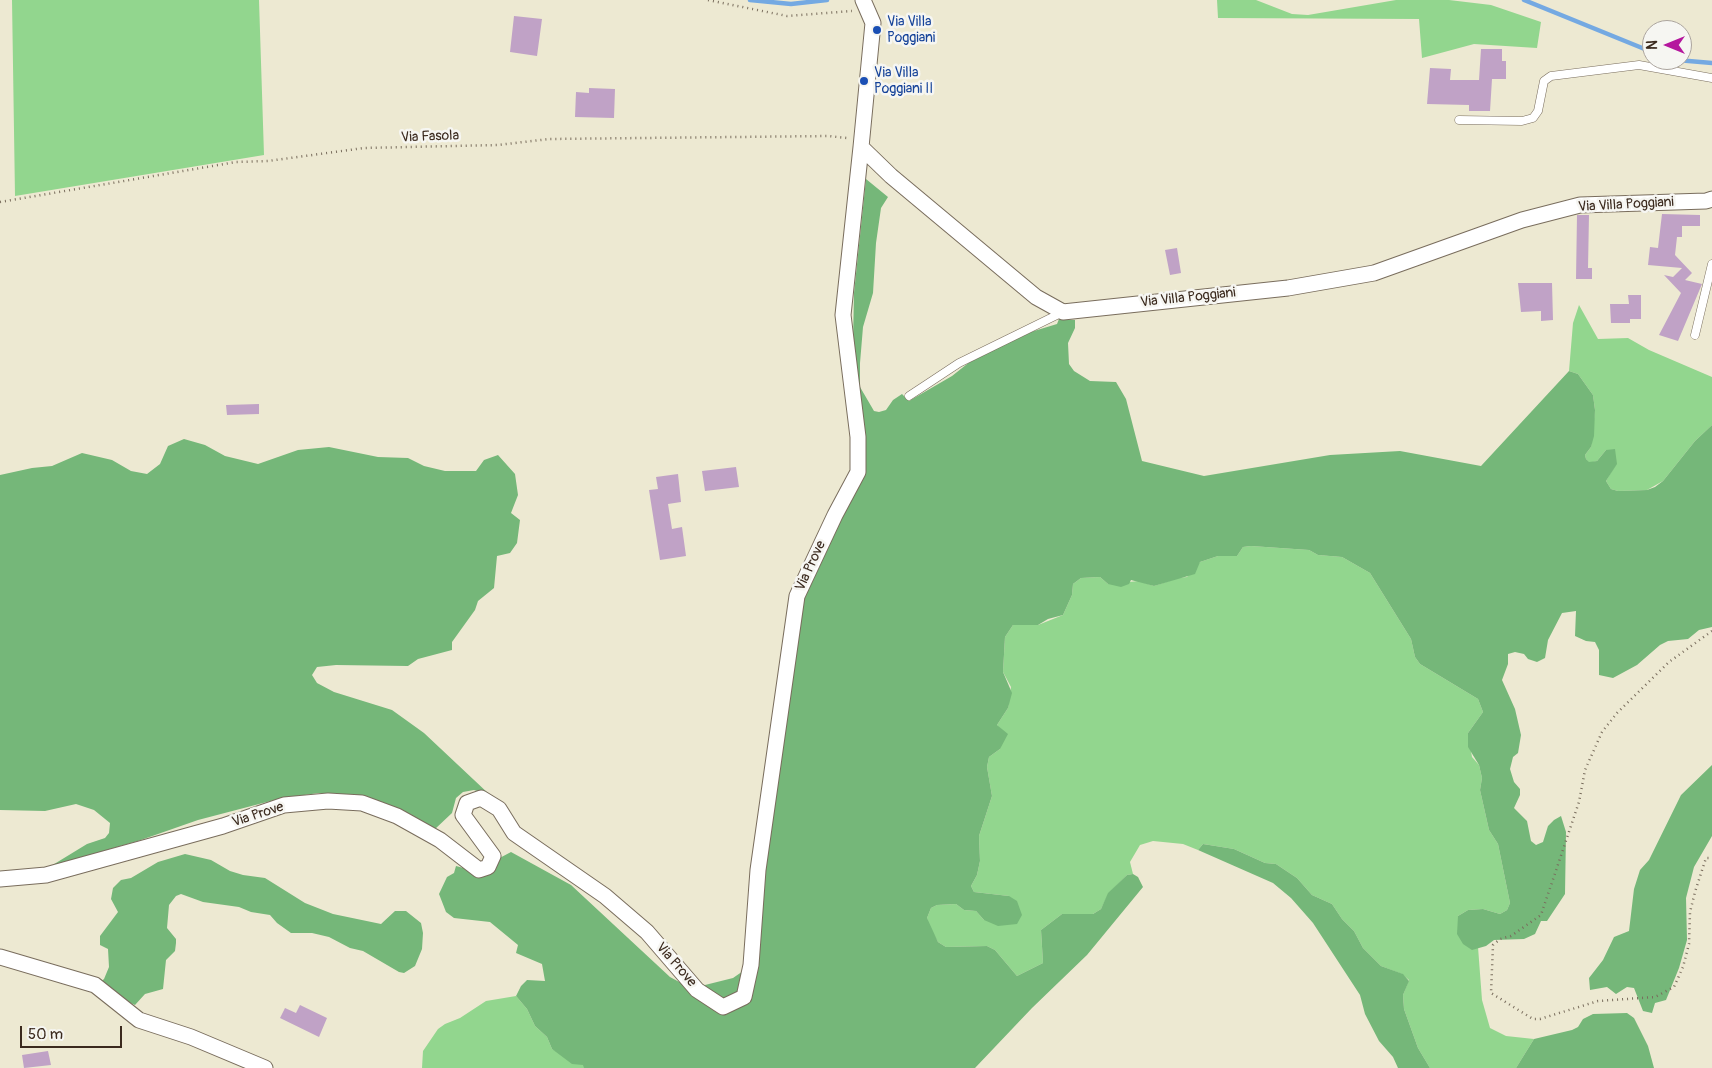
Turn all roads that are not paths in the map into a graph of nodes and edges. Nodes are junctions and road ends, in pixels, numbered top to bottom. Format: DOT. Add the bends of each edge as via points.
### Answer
graph roads {
  1 [pos="866,5"];
  2 [pos="1712,78"];
  3 [pos="1459,120"];
  4 [pos="861,147"];
  5 [pos="1712,199"];
  6 [pos="1712,264"];
  7 [pos="1063,312"];
  8 [pos="1695,335"];
  9 [pos="909,396"];
  10 [pos="0,879"];
  11 [pos="0,957"];
  12 [pos="265,1068"];
  1 -- 4 [label="street" via="872,23"];
  2 -- 3 [label="lane" via="1639,65 1551,76 1544,81 1538,111 1533,118 1522,121"];
  4 -- 7 [label="street" via="1036,297"];
  4 -- 10 [label="street, Via Prove" via="843,315 858,437 858,472 798,596 758,870 751,965 744,997 723,1007 697,990 647,932 605,896 514,833 499,809 481,798 467,804 463,814 493,856 488,867 479,870 440,840 397,816 362,804 328,801 284,805 223,826 46,875"];
  5 -- 7 [label="street, Via Villa Poggiani" via="1580,205 1522,220 1374,273 1288,288"];
  6 -- 8 [label="lane"];
  7 -- 9 [label="lane" via="959,363"];
  11 -- 12 [label="street" via="95,984 139,1020"];
}
